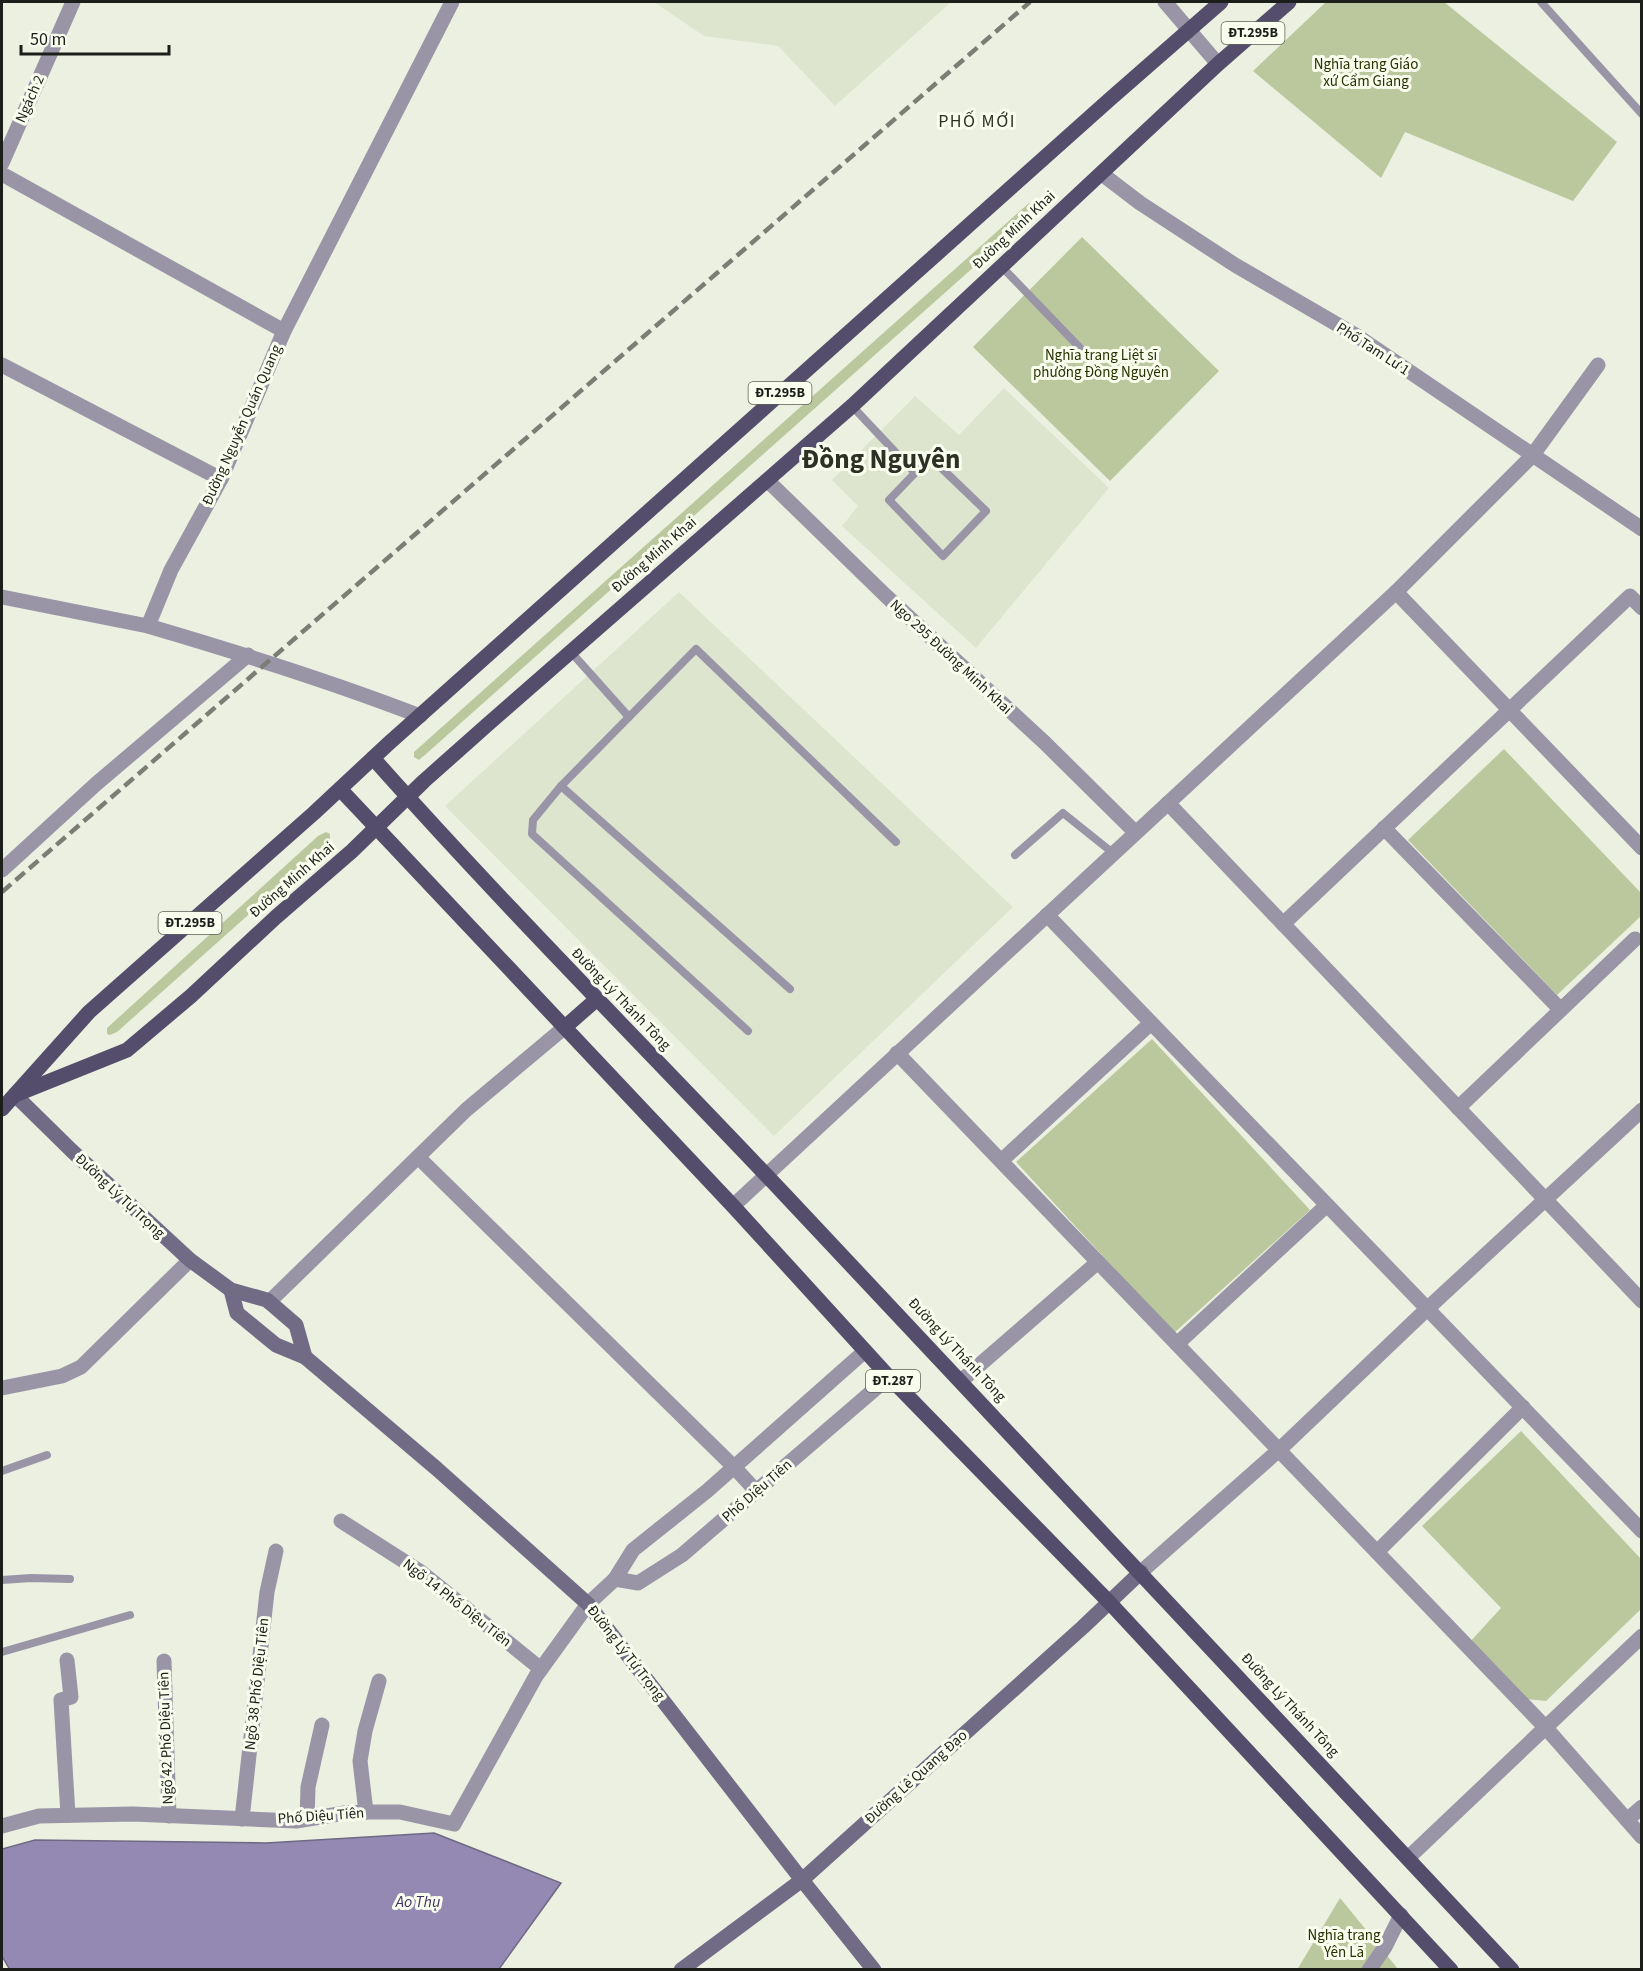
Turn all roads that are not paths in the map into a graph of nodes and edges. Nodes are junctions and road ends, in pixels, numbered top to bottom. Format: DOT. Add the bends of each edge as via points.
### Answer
graph roads {
  1 [pos="73,2"];
  2 [pos="452,2"];
  3 [pos="1165,2"];
  4 [pos="1221,2"];
  5 [pos="1289,2"];
  6 [pos="1541,2"];
  7 [pos="1188,30"];
  8 [pos="1218,64"];
  9 [pos="1641,114"];
  10 [pos="2,163"];
  11 [pos="2,174"];
  12 [pos="1102,174"];
  13 [pos="1001,266"];
  14 [pos="284,331"];
  15 [pos="1084,352"];
  16 [pos="2,365"];
  17 [pos="1598,365"];
  18 [pos="852,406"];
  19 [pos="1532,456"];
  20 [pos="915,473"];
  21 [pos="221,479"];
  22 [pos="768,481"];
  23 [pos="1641,529"];
  24 [pos="1396,592"];
  25 [pos="2,597"];
  26 [pos="1641,608"];
  27 [pos="147,626"];
  28 [pos="570,651"];
  29 [pos="248,655"];
  30 [pos="1508,709"];
  31 [pos="420,716"];
  32 [pos="629,717"];
  33 [pos="373,758"];
  34 [pos="561,786"];
  35 [pos="340,789"];
  36 [pos="407,797"];
  37 [pos="1168,803"];
  38 [pos="376,827"];
  39 [pos="1384,828"];
  40 [pos="1135,832"];
  41 [pos="896,842"];
  42 [pos="1641,848"];
  43 [pos="1113,853"];
  44 [pos="1015,855"];
  45 [pos="2,870"];
  46 [pos="1047,915"];
  47 [pos="1283,924"];
  48 [pos="1635,939"];
  49 [pos="790,989"];
  50 [pos="597,999"];
  51 [pos="1560,1009"];
  52 [pos="1151,1023"];
  53 [pos="565,1027"];
  54 [pos="748,1031"];
  55 [pos="897,1053"];
  56 [pos="15,1095"];
  57 [pos="1458,1108"];
  58 [pos="2,1109"];
  59 [pos="1641,1110"];
  60 [pos="418,1157"];
  61 [pos="1001,1161"];
  62 [pos="766,1174"];
  63 [pos="1545,1199"];
  64 [pos="1327,1205"];
  65 [pos="733,1206"];
  66 [pos="190,1260"];
  67 [pos="1098,1262"];
  68 [pos="231,1290"];
  69 [pos="1641,1301"];
  70 [pos="268,1302"];
  71 [pos="1427,1309"];
  72 [pos="1177,1344"];
  73 [pos="865,1351"];
  74 [pos="305,1357"];
  75 [pos="889,1377"];
  76 [pos="961,1381"];
  77 [pos="2,1388"];
  78 [pos="1523,1407"];
  79 [pos="1279,1450"];
  80 [pos="47,1455"];
  81 [pos="734,1467"];
  82 [pos="2,1472"];
  83 [pos="757,1492"];
  84 [pos="341,1521"];
  85 [pos="1641,1531"];
  86 [pos="276,1551"];
  87 [pos="1377,1552"];
  88 [pos="1141,1572"];
  89 [pos="70,1579"];
  90 [pos="615,1579"];
  91 [pos="2,1580"];
  92 [pos="1109,1602"];
  93 [pos="588,1604"];
  94 [pos="130,1615"];
  95 [pos="1641,1636"];
  96 [pos="2,1652"];
  97 [pos="67,1660"];
  98 [pos="164,1661"];
  99 [pos="541,1669"];
  100 [pos="379,1680"];
  101 [pos="322,1725"];
  102 [pos="1546,1728"];
  103 [pos="1641,1807"];
  104 [pos="366,1812"];
  105 [pos="68,1815"];
  106 [pos="169,1816"];
  107 [pos="242,1819"];
  108 [pos="307,1819"];
  109 [pos="1627,1820"];
  110 [pos="2,1826"];
  111 [pos="1641,1837"];
  112 [pos="1408,1858"];
  113 [pos="802,1880"];
  114 [pos="1401,1915"];
  115 [pos="681,1970"];
  116 [pos="874,1970"];
  117 [pos="1369,1970"];
  118 [pos="1451,1970"];
  119 [pos="1512,1970"];
  1 -- 10 [label="street, Ngách 2"];
  2 -- 14 [label="street, Đường Nguyễn Quán Quang"];
  3 -- 7 [label="street"];
  4 -- 7 [label="main road, Đường Minh Khai / ĐT.295B"];
  5 -- 8 [label="main road, Đường Minh Khai / ĐT.295B"];
  6 -- 9 [label="lane"];
  7 -- 8 [label="street"];
  7 -- 31 [label="main road, Đường Minh Khai / ĐT.295B"];
  8 -- 12 [label="main road, Đường Minh Khai / ĐT.295B"];
  11 -- 14 [label="street"];
  12 -- 13 [label="main road, Đường Minh Khai / ĐT.295B"];
  12 -- 19 [label="street, Phố Tam Lư 1" via="1235,265 1357,336"];
  13 -- 15 [label="lane"];
  13 -- 18 [label="main road, Đường Minh Khai / ĐT.295B"];
  14 -- 21 [label="street, Đường Nguyễn Quán Quang"];
  16 -- 21 [label="street"];
  17 -- 19 [label="street"];
  18 -- 20 [label="lane"];
  18 -- 22 [label="main road, Đường Minh Khai / ĐT.295B"];
  19 -- 23 [label="street, Phố Tam Lư 1"];
  19 -- 24 [label="street"];
  20 -- 20 [label="lane" via="889,500 943,556 986,511 931,458"];
  21 -- 27 [label="street, Đường Nguyễn Quán Quang" via="171,570"];
  22 -- 28 [label="main road, Đường Minh Khai / ĐT.295B"];
  22 -- 40 [label="street, Ngo 295 Đường Minh Khai"];
  24 -- 30 [label="street"];
  24 -- 37 [label="street"];
  25 -- 27 [label="street"];
  26 -- 30 [label="street" via="1630,596"];
  27 -- 29 [label="street"];
  28 -- 32 [label="lane"];
  28 -- 36 [label="main road, Đường Minh Khai / ĐT.295B"];
  29 -- 31 [label="street"];
  29 -- 45 [label="street"];
  30 -- 39 [label="street"];
  30 -- 42 [label="street"];
  31 -- 33 [label="main road, Đường Minh Khai / ĐT.295B"];
  32 -- 34 [label="lane"];
  32 -- 41 [label="lane" via="696,649"];
  33 -- 35 [label="main road, Đường Minh Khai / ĐT.295B"];
  33 -- 36 [label="main road, Đường Lý Thánh Tông"];
  34 -- 49 [label="lane"];
  34 -- 54 [label="lane" via="533,820 532,834"];
  35 -- 38 [label="main road, ĐT.287"];
  35 -- 56 [label="main road, Đường Minh Khai / ĐT.295B" via="89,1012"];
  36 -- 38 [label="main road, Đường Minh Khai / ĐT.295B"];
  36 -- 50 [label="main road, Đường Lý Thánh Tông / ĐT.287"];
  37 -- 40 [label="street"];
  37 -- 47 [label="street"];
  38 -- 53 [label="main road, ĐT.287"];
  38 -- 56 [label="main road, Đường Minh Khai / ĐT.295B" via="127,1050"];
  39 -- 47 [label="street"];
  39 -- 51 [label="street"];
  40 -- 43 [label="street"];
  43 -- 44 [label="lane" via="1063,813"];
  43 -- 46 [label="street"];
  46 -- 52 [label="street"];
  46 -- 55 [label="street"];
  47 -- 57 [label="street"];
  48 -- 51 [label="street"];
  50 -- 53 [label="main road"];
  50 -- 62 [label="main road, Đường Lý Thánh Tông / ĐT.287"];
  51 -- 57 [label="street"];
  52 -- 61 [label="street"];
  52 -- 64 [label="street"];
  53 -- 60 [label="street" via="466,1110"];
  53 -- 65 [label="main road, ĐT.287"];
  55 -- 61 [label="street"];
  55 -- 62 [label="street"];
  56 -- 58 [label="main road, Đường Minh Khai / ĐT.295B"];
  56 -- 66 [label="main road, Đường Lý Tự Trọng"];
  57 -- 63 [label="street"];
  59 -- 63 [label="street"];
  60 -- 70 [label="street"];
  60 -- 81 [label="street"];
  61 -- 67 [label="street"];
  62 -- 65 [label="street"];
  62 -- 76 [label="main road, Đường Lý Thánh Tông / ĐT.287"];
  63 -- 69 [label="street"];
  63 -- 71 [label="street"];
  64 -- 71 [label="street"];
  64 -- 72 [label="street"];
  65 -- 73 [label="main road, ĐT.287"];
  66 -- 68 [label="main road, Đường Lý Tự Trọng"];
  66 -- 77 [label="street" via="81,1367 62,1376"];
  67 -- 72 [label="street"];
  67 -- 76 [label="street"];
  68 -- 70 [label="main road, Đường Lý Tự Trọng"];
  68 -- 74 [label="main road, Đường Lý Tự Trọng" via="237,1313 276,1345"];
  70 -- 74 [label="main road, Đường Lý Tự Trọng" via="296,1325"];
  71 -- 78 [label="street"];
  71 -- 79 [label="street"];
  72 -- 79 [label="street"];
  73 -- 75 [label="main road, ĐT.287"];
  73 -- 81 [label="street, Phố Diệu Tiên"];
  74 -- 93 [label="main road, Đường Lý Tự Trọng" via="430,1462"];
  75 -- 83 [label="street, Phố Diệu Tiên"];
  75 -- 92 [label="main road, ĐT.287"];
  76 -- 88 [label="main road, Đường Lý Thánh Tông / ĐT.287"];
  78 -- 85 [label="street"];
  78 -- 87 [label="street"];
  79 -- 87 [label="street"];
  79 -- 88 [label="street"];
  80 -- 82 [label="lane"];
  81 -- 83 [label="street"];
  81 -- 90 [label="street, Phố Diệu Tiên" via="633,1550"];
  83 -- 90 [label="street, Phố Diệu Tiên" via="682,1555 638,1583"];
  84 -- 99 [label="street, Ngõ 14 Phố Diệu Tiên" via="421,1572"];
  86 -- 107 [label="street, Ngõ 38 Phố Diệu Tiên" via="267,1592"];
  87 -- 102 [label="street"];
  88 -- 92 [label="main road, Đường Lê Quang Đạo"];
  88 -- 112 [label="main road, Đường Lý Thánh Tông / ĐT.287"];
  89 -- 91 [label="lane"];
  90 -- 93 [label="street, Phố Diệu Tiên"];
  92 -- 113 [label="main road, Đường Lê Quang Đạo"];
  92 -- 114 [label="main road, ĐT.287"];
  93 -- 99 [label="street, Phố Diệu Tiên"];
  93 -- 113 [label="main road, Đường Lý Tự Trọng"];
  94 -- 96 [label="lane"];
  95 -- 102 [label="street"];
  97 -- 105 [label="street" via="71,1696 61,1700"];
  98 -- 106 [label="street, Ngõ 42 Phố Diệu Tiên"];
  99 -- 104 [label="street, Phố Diệu Tiên" via="454,1824 400,1812"];
  100 -- 104 [label="street" via="360,1761"];
  101 -- 108 [label="street" via="308,1787"];
  102 -- 109 [label="street"];
  102 -- 112 [label="street"];
  103 -- 109 [label="street"];
  104 -- 108 [label="street, Phố Diệu Tiên"];
  105 -- 106 [label="street, Phố Diệu Tiên"];
  105 -- 110 [label="street, Phố Diệu Tiên" via="39,1816"];
  106 -- 107 [label="street, Phố Diệu Tiên"];
  107 -- 108 [label="street, Phố Diệu Tiên"];
  109 -- 111 [label="street"];
  112 -- 119 [label="main road, Đường Lý Thánh Tông / ĐT.287"];
  113 -- 115 [label="main road, Đường Lê Quang Đạo"];
  113 -- 116 [label="main road, Đường Lý Tự Trọng"];
  114 -- 117 [label="street"];
  114 -- 118 [label="main road, ĐT.287"];
}
